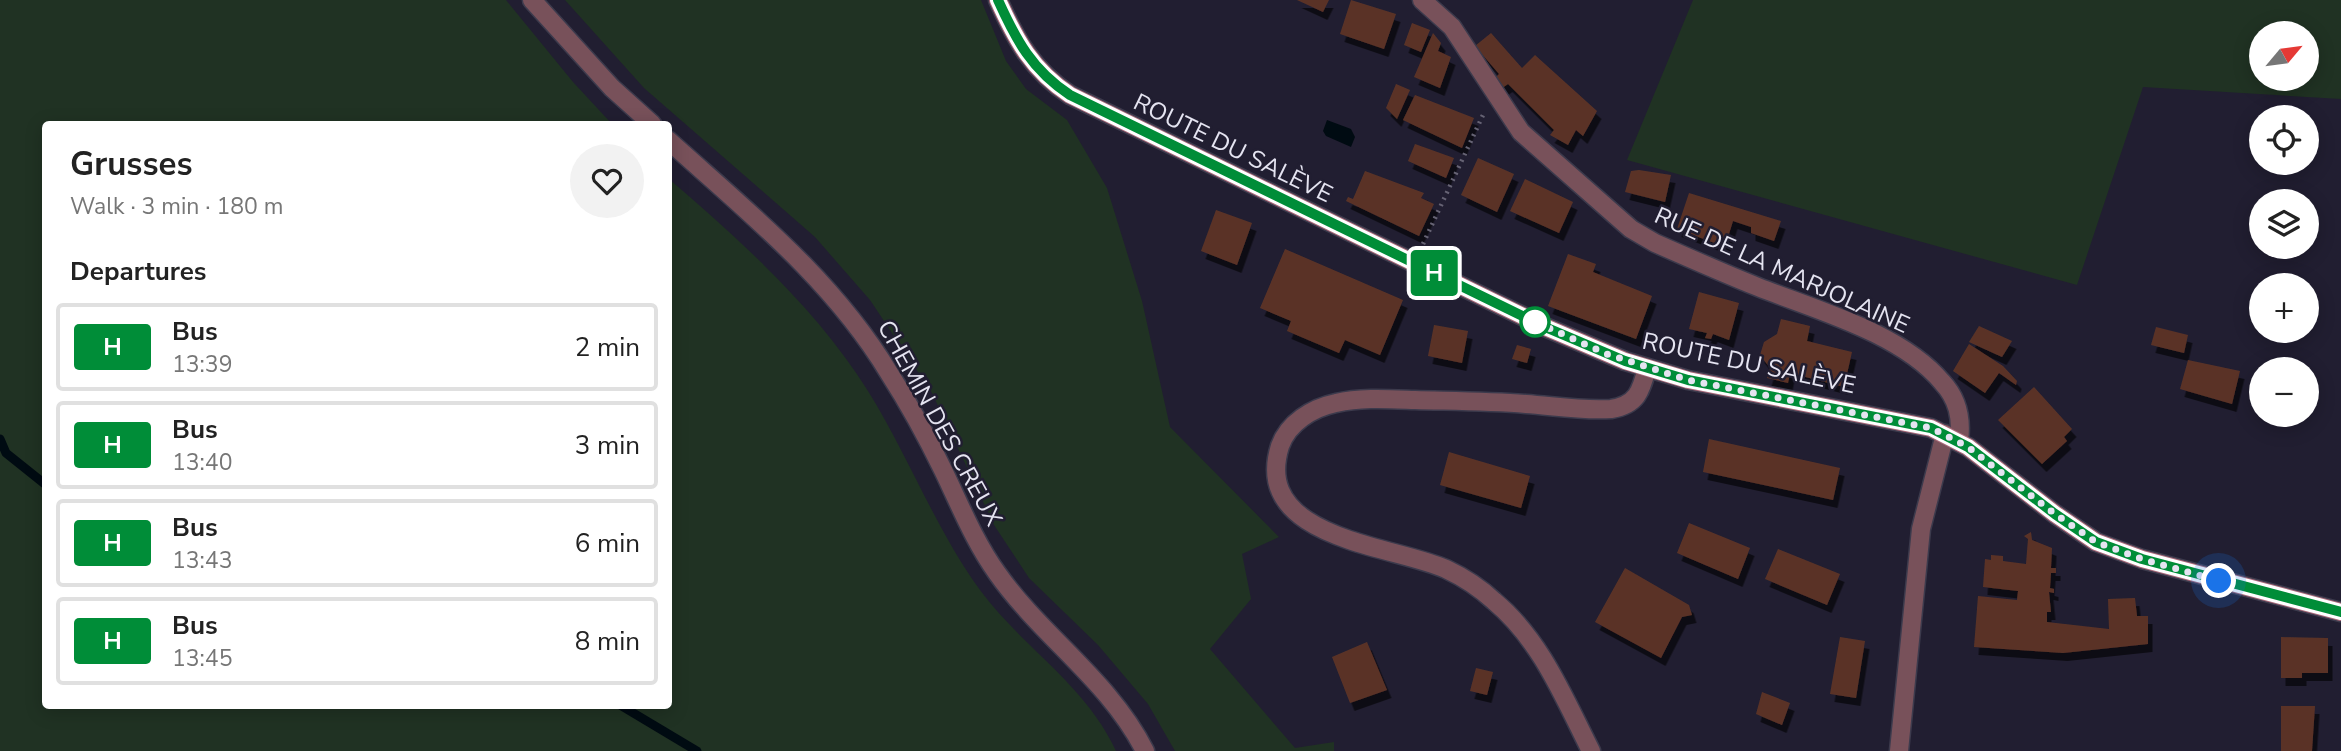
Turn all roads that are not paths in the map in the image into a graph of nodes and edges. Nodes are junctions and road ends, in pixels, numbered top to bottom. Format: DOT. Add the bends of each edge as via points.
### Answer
graph roads {
  1 [pos="532,0"];
  2 [pos="998,0"];
  3 [pos="1422,0"];
  4 [pos="649,121"];
  5 [pos="672,144"];
  6 [pos="1647,368"];
  7 [pos="1952,437"];
  8 [pos="2341,612"];
  9 [pos="1145,751"];
  10 [pos="1591,751"];
  11 [pos="1899,751"];
  1 -- 4 [label="street" via="611,88"];
  2 -- 6 [label="main road, ROUTE DU SALÈVE" via="1023,53 1070,95 1566,336"];
  3 -- 7 [label="street, RUE DE LA MARJOLAINE" via="1452,27 1521,132 1642,237 1856,326 1914,357 1943,382 1956,403 1960,415"];
  5 -- 9 [label="street, CHEMIN DES CREUX" via="783,243 860,328 890,373 974,537 998,574 1093,676"];
  6 -- 7 [label="main road, ROUTE DU SALÈVE" via="1908,422"];
  6 -- 10 [label="street" via="1638,397 1611,410 1375,399 1336,403 1296,422 1283,437 1276,459 1284,494 1308,523 1326,533 1445,569 1495,601 1535,644"];
  7 -- 8 [label="main road, ROUTE DU SALÈVE" via="2096,542 2155,563"];
  7 -- 11 [label="street, RUE DE LA MARJOLAINE" via="1921,529"];
}
